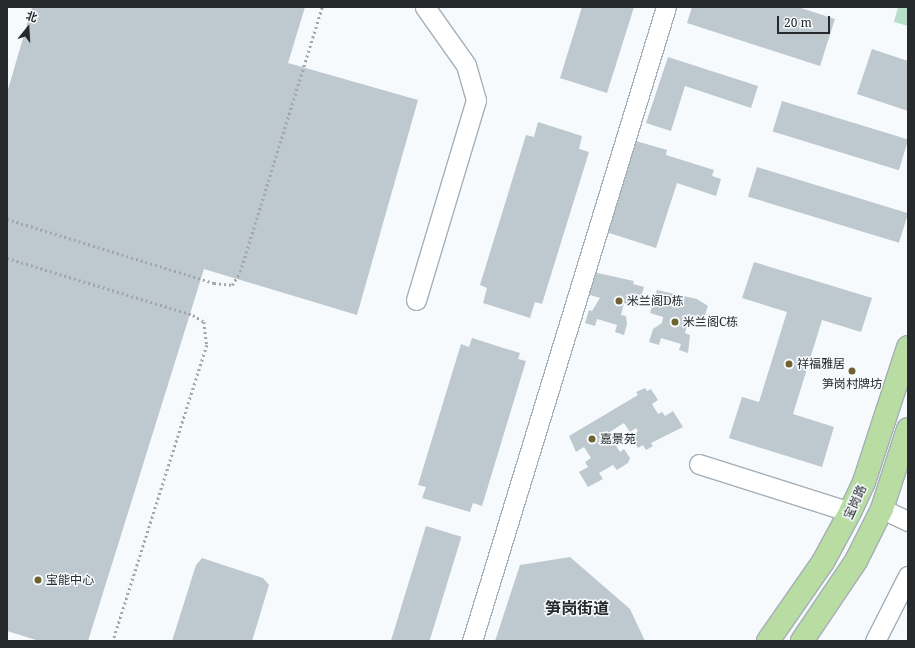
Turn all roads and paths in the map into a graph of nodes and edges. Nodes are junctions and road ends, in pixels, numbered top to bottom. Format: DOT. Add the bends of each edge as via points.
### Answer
graph roads {
  1 [pos="322,7"];
  2 [pos="425,7"];
  3 [pos="666,7"];
  4 [pos="7,219"];
  5 [pos="7,258"];
  6 [pos="416,300"];
  7 [pos="908,347"];
  8 [pos="908,429"];
  9 [pos="699,464"];
  10 [pos="882,509"];
  11 [pos="850,512"];
  12 [pos="908,521"];
  13 [pos="908,576"];
  14 [pos="113,641"];
  15 [pos="472,641"];
  16 [pos="768,641"];
  17 [pos="802,641"];
  18 [pos="875,641"];
  1 -- 4 [label="path" via="240,272 232,285 214,283"];
  2 -- 6 [label="street" via="466,65 476,100"];
  3 -- 15 [label="street"];
  5 -- 14 [label="path" via="193,314 204,322 207,345"];
  7 -- 11 [label="main road, 宝岗路" via="864,482"];
  8 -- 10 [label="main road"];
  9 -- 11 [label="street"];
  10 -- 12 [label="street"];
  10 -- 17 [label="main road" via="856,561"];
  11 -- 16 [label="main road, 宝岗路" via="823,562"];
  13 -- 18 [label="street"];
}
